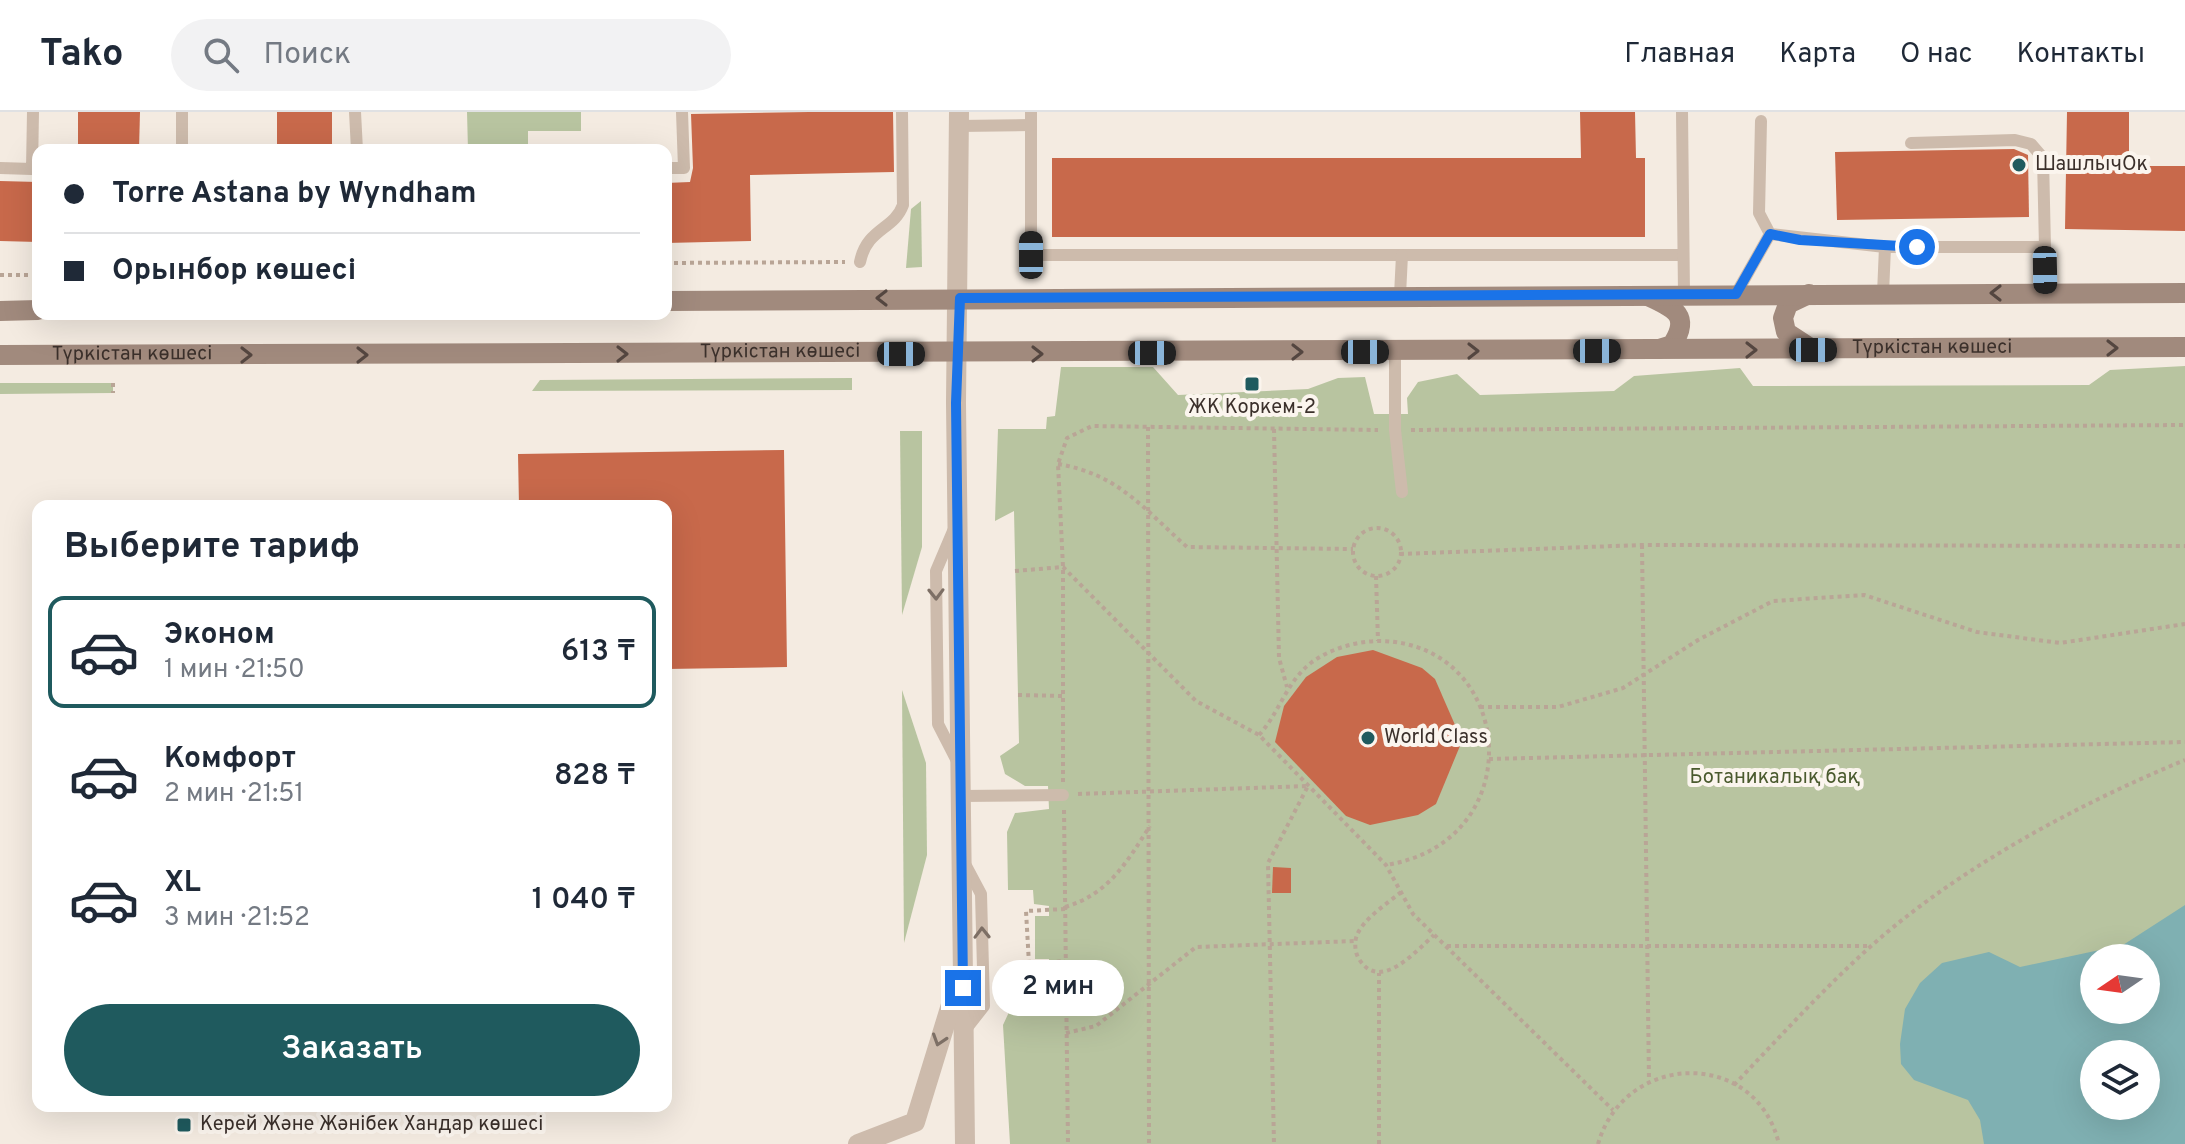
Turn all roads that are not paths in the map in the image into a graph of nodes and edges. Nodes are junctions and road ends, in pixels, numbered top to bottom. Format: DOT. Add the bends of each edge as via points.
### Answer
graph roads {
  1 [pos="33,112"];
  2 [pos="182,112"];
  3 [pos="355,112"];
  4 [pos="682,112"];
  5 [pos="902,112"];
  6 [pos="1682,112"];
  7 [pos="1031,118"];
  8 [pos="959,119"];
  9 [pos="1761,121"];
  10 [pos="1911,143"];
  11 [pos="32,144"];
  12 [pos="182,144"];
  13 [pos="357,144"];
  14 [pos="0,168"];
  15 [pos="672,168"];
  16 [pos="32,169"];
  17 [pos="1770,234"];
  18 [pos="1885,247"];
  19 [pos="2045,247"];
  20 [pos="1402,255"];
  21 [pos="1683,255"];
  22 [pos="860,262"];
  23 [pos="2046,293"];
  24 [pos="2185,293"];
  25 [pos="1644,294"];
  26 [pos="1684,294"];
  27 [pos="1736,294"];
  28 [pos="1809,294"];
  29 [pos="1883,294"];
  30 [pos="1400,295"];
  31 [pos="960,298"];
  32 [pos="672,301"];
  33 [pos="32,310"];
  34 [pos="0,311"];
  35 [pos="2185,347"];
  36 [pos="1655,350"];
  37 [pos="1813,350"];
  38 [pos="1395,352"];
  39 [pos="959,354"];
  40 [pos="0,355"];
  41 [pos="1402,492"];
  42 [pos="1063,795"];
  43 [pos="961,796"];
  44 [pos="962,858"];
  45 [pos="963,966"];
  46 [pos="964,1032"];
  47 [pos="858,1144"];
  48 [pos="965,1144"];
  1 -- 11 [label="lane"];
  2 -- 12 [label="lane"];
  3 -- 13 [label="lane"];
  4 -- 15 [label="lane" via="684,168"];
  5 -- 22 [label="lane" via="903,205 900,214 863,244"];
  6 -- 21 [label="lane"];
  7 -- 8 [label="lane"];
  7 -- 20 [label="lane" via="1031,255"];
  8 -- 31 [label="street"];
  9 -- 17 [label="lane" via="1759,213"];
  10 -- 19 [label="lane" via="2031,144 2043,158"];
  14 -- 16 [label="lane"];
  17 -- 18 [label="lane"];
  17 -- 27 [label="lane"];
  18 -- 19 [label="lane"];
  18 -- 29 [label="lane"];
  19 -- 23 [label="lane"];
  20 -- 21 [label="lane"];
  20 -- 30 [label="lane"];
  21 -- 26 [label="lane"];
  23 -- 24 [label="main road"];
  23 -- 29 [label="main road, one-way"];
  25 -- 26 [label="main road"];
  25 -- 30 [label="main road"];
  25 -- 36 [label="main road" via="1670,306 1681,319 1682,330 1672,345"];
  26 -- 27 [label="main road"];
  27 -- 28 [label="main road"];
  28 -- 29 [label="main road"];
  28 -- 37 [label="main road" via="1788,304 1783,318 1786,332"];
  30 -- 31 [label="main road"];
  31 -- 32 [label="main road, one-way"];
  31 -- 39 [label="street"];
  33 -- 34 [label="main road"];
  37 -- 35 [label="main road, Түркістан көшесі, one-way"];
  36 -- 37 [label="main road, Түркістан көшесі, one-way"];
  38 -- 36 [label="main road, Түркістан көшесі, one-way"];
  39 -- 38 [label="main road, Түркістан көшесі, one-way"];
  38 -- 41 [label="lane"];
  40 -- 39 [label="main road, Түркістан көшесі, one-way"];
  39 -- 43 [label="street"];
  42 -- 43 [label="lane"];
  43 -- 44 [label="street"];
  44 -- 45 [label="street"];
  46 -- 44 [label="lane, one-way" via="984,1006 981,894"];
  45 -- 46 [label="street"];
  45 -- 47 [label="street, one-way" via="915,1122"];
  46 -- 48 [label="street"];
}
